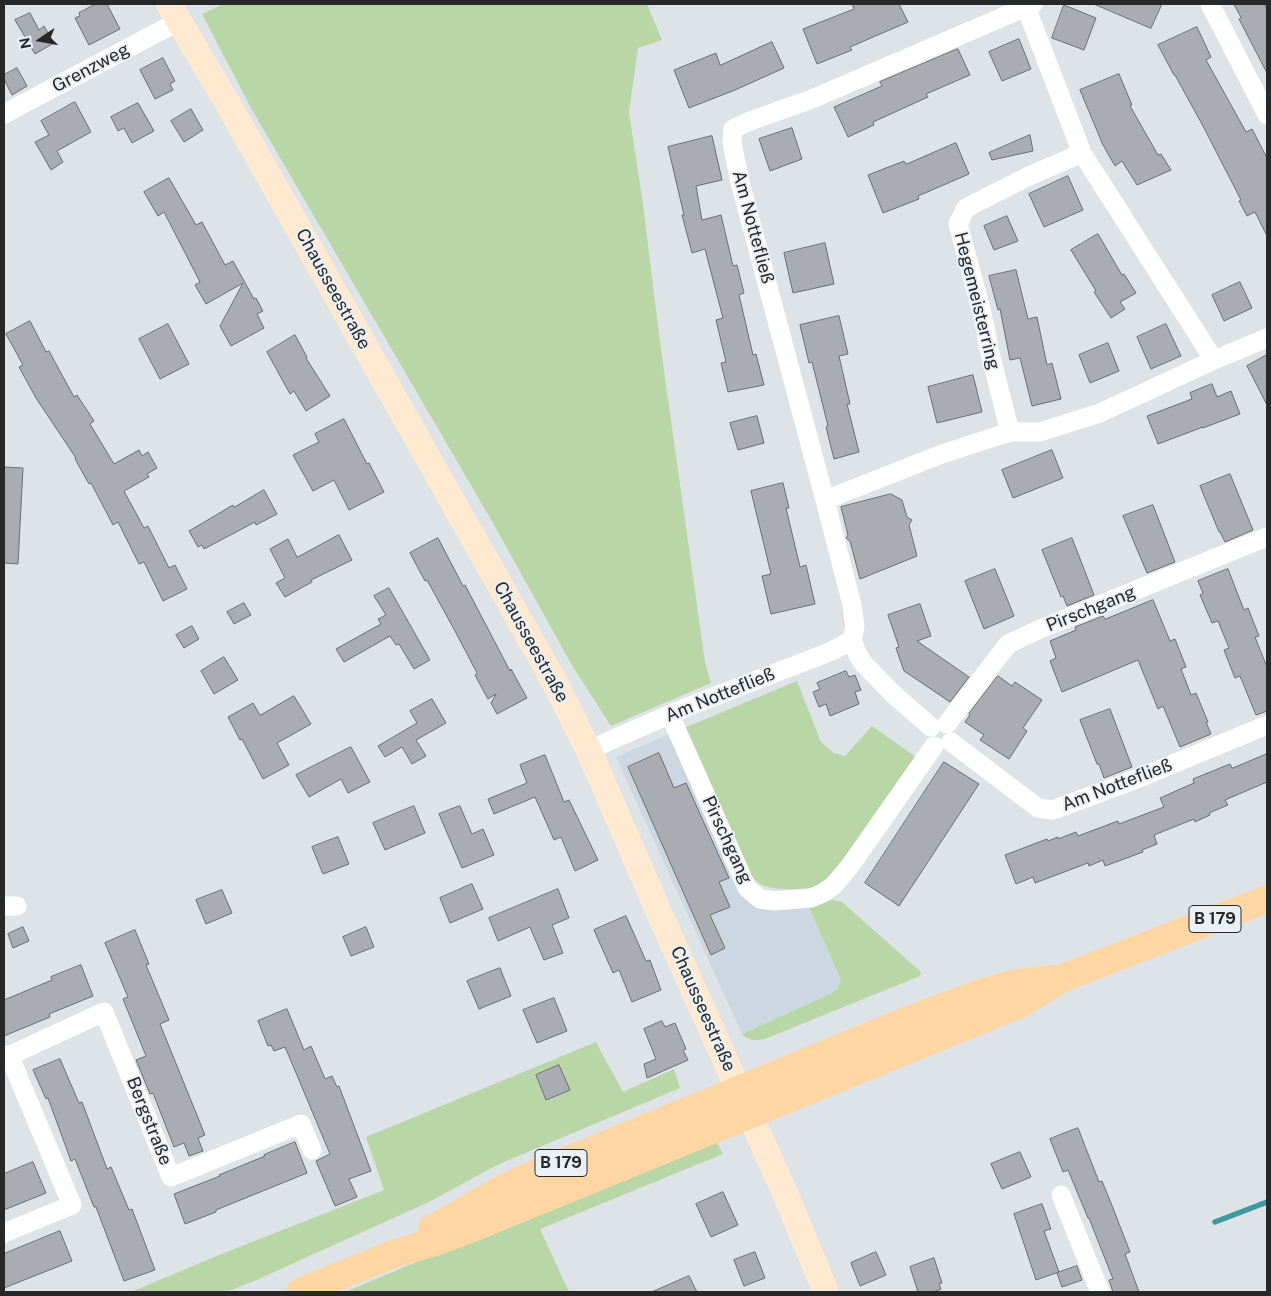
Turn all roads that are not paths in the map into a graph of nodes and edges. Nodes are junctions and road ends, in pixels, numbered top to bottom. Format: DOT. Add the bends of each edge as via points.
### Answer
graph roads {
  1 [pos="1210,4"];
  2 [pos="1030,6"];
  3 [pos="174,12"];
  4 [pos="4,114"];
  5 [pos="1267,115"];
  6 [pos="1082,153"];
  7 [pos="1267,338"];
  8 [pos="1214,360"];
  9 [pos="1010,432"];
  10 [pos="825,500"];
  11 [pos="1267,537"];
  12 [pos="852,640"];
  13 [pos="670,715"];
  14 [pos="939,725"];
  15 [pos="1267,725"];
  16 [pos="943,744"];
  17 [pos="589,751"];
  18 [pos="1267,899"];
  19 [pos="1063,978"];
  20 [pos="6,1057"];
  21 [pos="739,1089"];
  22 [pos="750,1115"];
  23 [pos="312,1150"];
  24 [pos="1061,1195"];
  25 [pos="4,1233"];
  26 [pos="393,1254"];
  27 [pos="300,1292"];
  28 [pos="826,1292"];
  29 [pos="1100,1292"];
  1 -- 5 [label="street"];
  2 -- 6 [label="street"];
  2 -- 10 [label="street, Am Nottefließ" via="812,99 733,129 732,143 740,182"];
  3 -- 4 [label="street, Grenzweg"];
  3 -- 17 [label="main road, Chausseestraße" via="506,595"];
  6 -- 8 [label="street"];
  6 -- 9 [label="street, Hegemeisterring" via="966,208 958,224"];
  7 -- 8 [label="street"];
  8 -- 9 [label="street" via="1100,413 1040,432"];
  9 -- 10 [label="street" via="942,454"];
  10 -- 12 [label="street, Am Nottefließ" via="852,605 855,627"];
  11 -- 14 [label="street, Pirschgang" via="1008,644"];
  12 -- 13 [label="street, Am Nottefließ" via="832,651"];
  12 -- 14 [label="street" via="856,653 892,693"];
  13 -- 16 [label="street, Pirschgang" via="747,888 760,899 775,901 811,898 833,886"];
  13 -- 17 [label="street, Am Nottefließ"];
  14 -- 16 [label="street" via="929,731 928,737 930,742"];
  15 -- 16 [label="street, Am Nottefließ" via="1053,810 1038,808"];
  17 -- 21 [label="main road, Chausseestraße"];
  18 -- 19 [label="main road, B 179"];
  19 -- 21 [label="main road, B 179" via="1012,984 978,994"];
  19 -- 22 [label="main road, B 179" via="1020,1004"];
  20 -- 23 [label="street, Bergstraße" via="104,1012 172,1177 301,1124"];
  20 -- 25 [label="street" via="72,1205"];
  21 -- 22 [label="main road, Chausseestraße"];
  21 -- 26 [label="main road, B 179" via="504,1188"];
  22 -- 26 [label="main road, B 179" via="470,1229"];
  22 -- 28 [label="main road, Chausseestraße"];
  24 -- 29 [label="street"];
  26 -- 27 [label="main road, B 179"];
}
